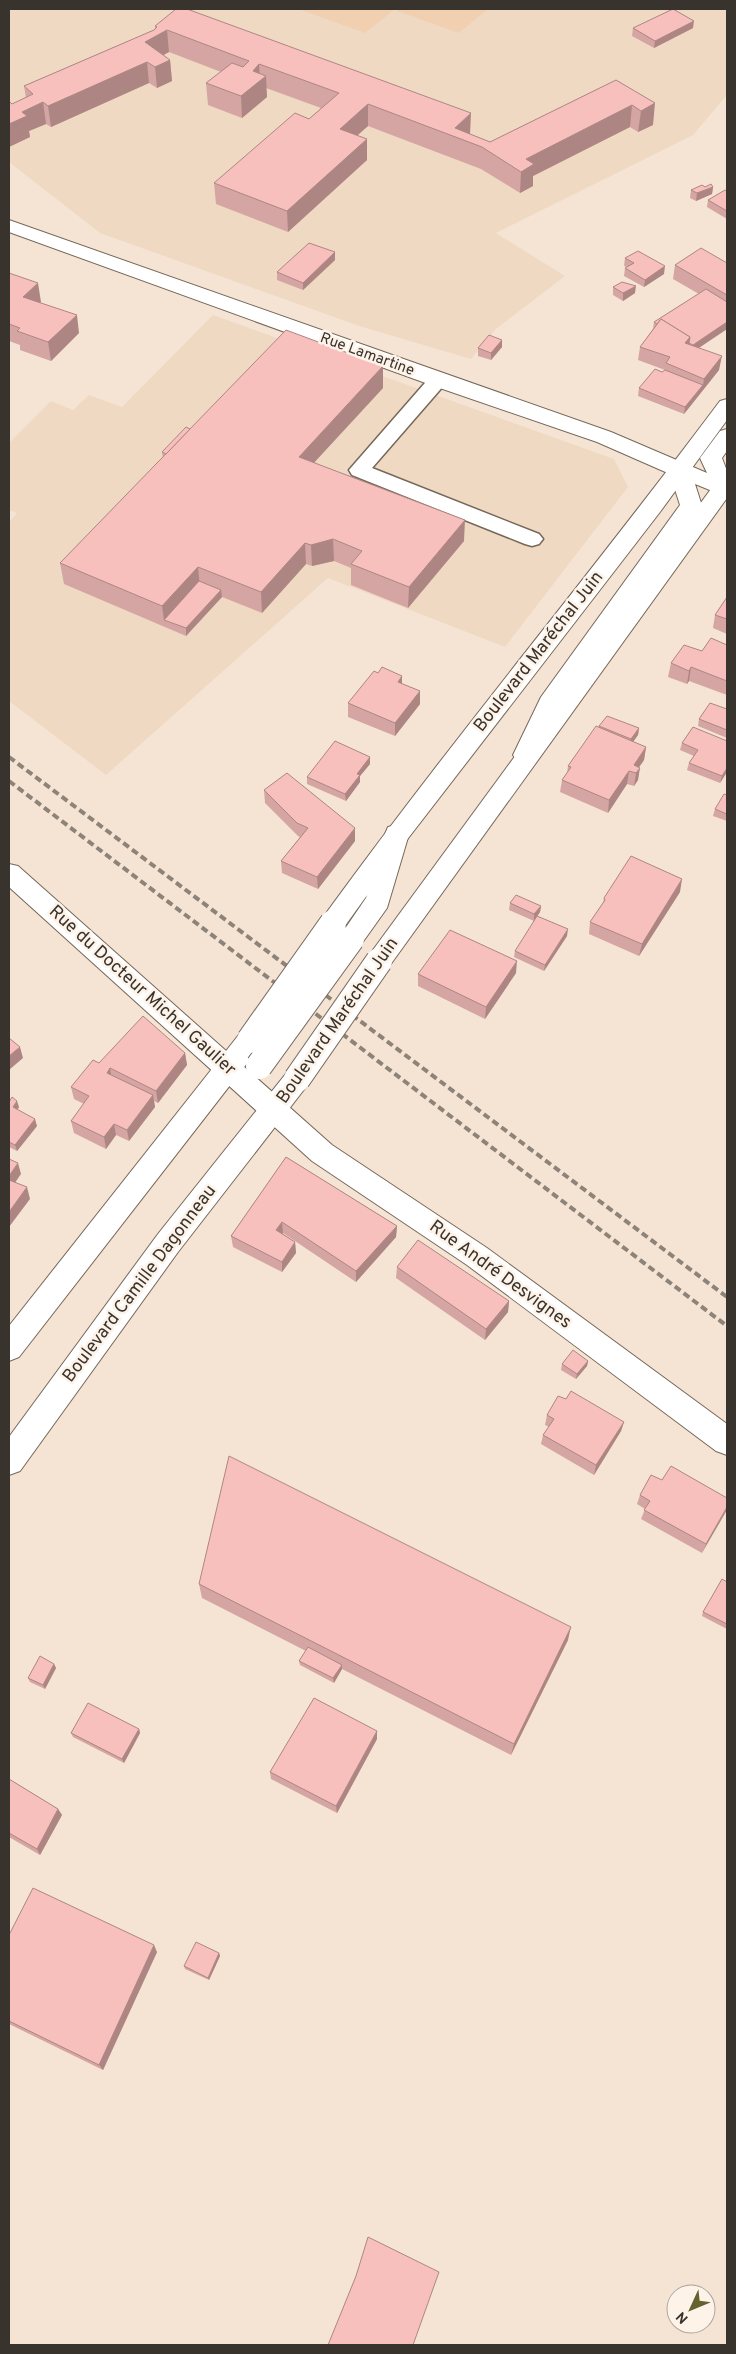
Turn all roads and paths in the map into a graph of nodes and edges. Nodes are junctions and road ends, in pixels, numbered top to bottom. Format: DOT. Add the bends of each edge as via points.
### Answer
graph roads {
  1 [pos="10,228"];
  2 [pos="438,380"];
  3 [pos="727,406"];
  4 [pos="727,436"];
  5 [pos="679,469"];
  6 [pos="726,488"];
  7 [pos="532,539"];
  8 [pos="518,770"];
  9 [pos="9,873"];
  10 [pos="342,931"];
  11 [pos="228,1068"];
  12 [pos="274,1110"];
  13 [pos="9,1348"];
  14 [pos="727,1440"];
  15 [pos="9,1461"];
  1 -- 2 [label="street, Rue Lamartine"];
  2 -- 5 [label="street, Rue Lamartine" via="604,437"];
  2 -- 7 [label="lane" via="359,470"];
  3 -- 5 [label="street, Boulevard Maréchal Juin"];
  4 -- 6 [label="street" via="711,458"];
  5 -- 6 [label="street, Rue Lamartine"];
  5 -- 8 [label="street, Boulevard Maréchal Juin" via="691,506 550,703"];
  5 -- 10 [label="street, Boulevard Maréchal Juin" via="398,834 378,901"];
  6 -- 8 [label="street, Boulevard Maréchal Juin"];
  8 -- 12 [label="street, Boulevard Maréchal Juin, bridge"];
  9 -- 11 [label="street, Rue du Docteur Michel Gaulier"];
  10 -- 11 [label="street, Boulevard Maréchal Juin, bridge"];
  10 -- 12 [label="street, Boulevard Maréchal Juin, bridge" via="260,1066"];
  11 -- 12 [label="street, Rue du Docteur Michel Gaulier"];
  11 -- 13 [label="street"];
  12 -- 14 [label="street, Rue André Desvignes" via="322,1152 505,1277"];
  12 -- 15 [label="street, Boulevard Camille Dagonneau" via="168,1243"];
}
